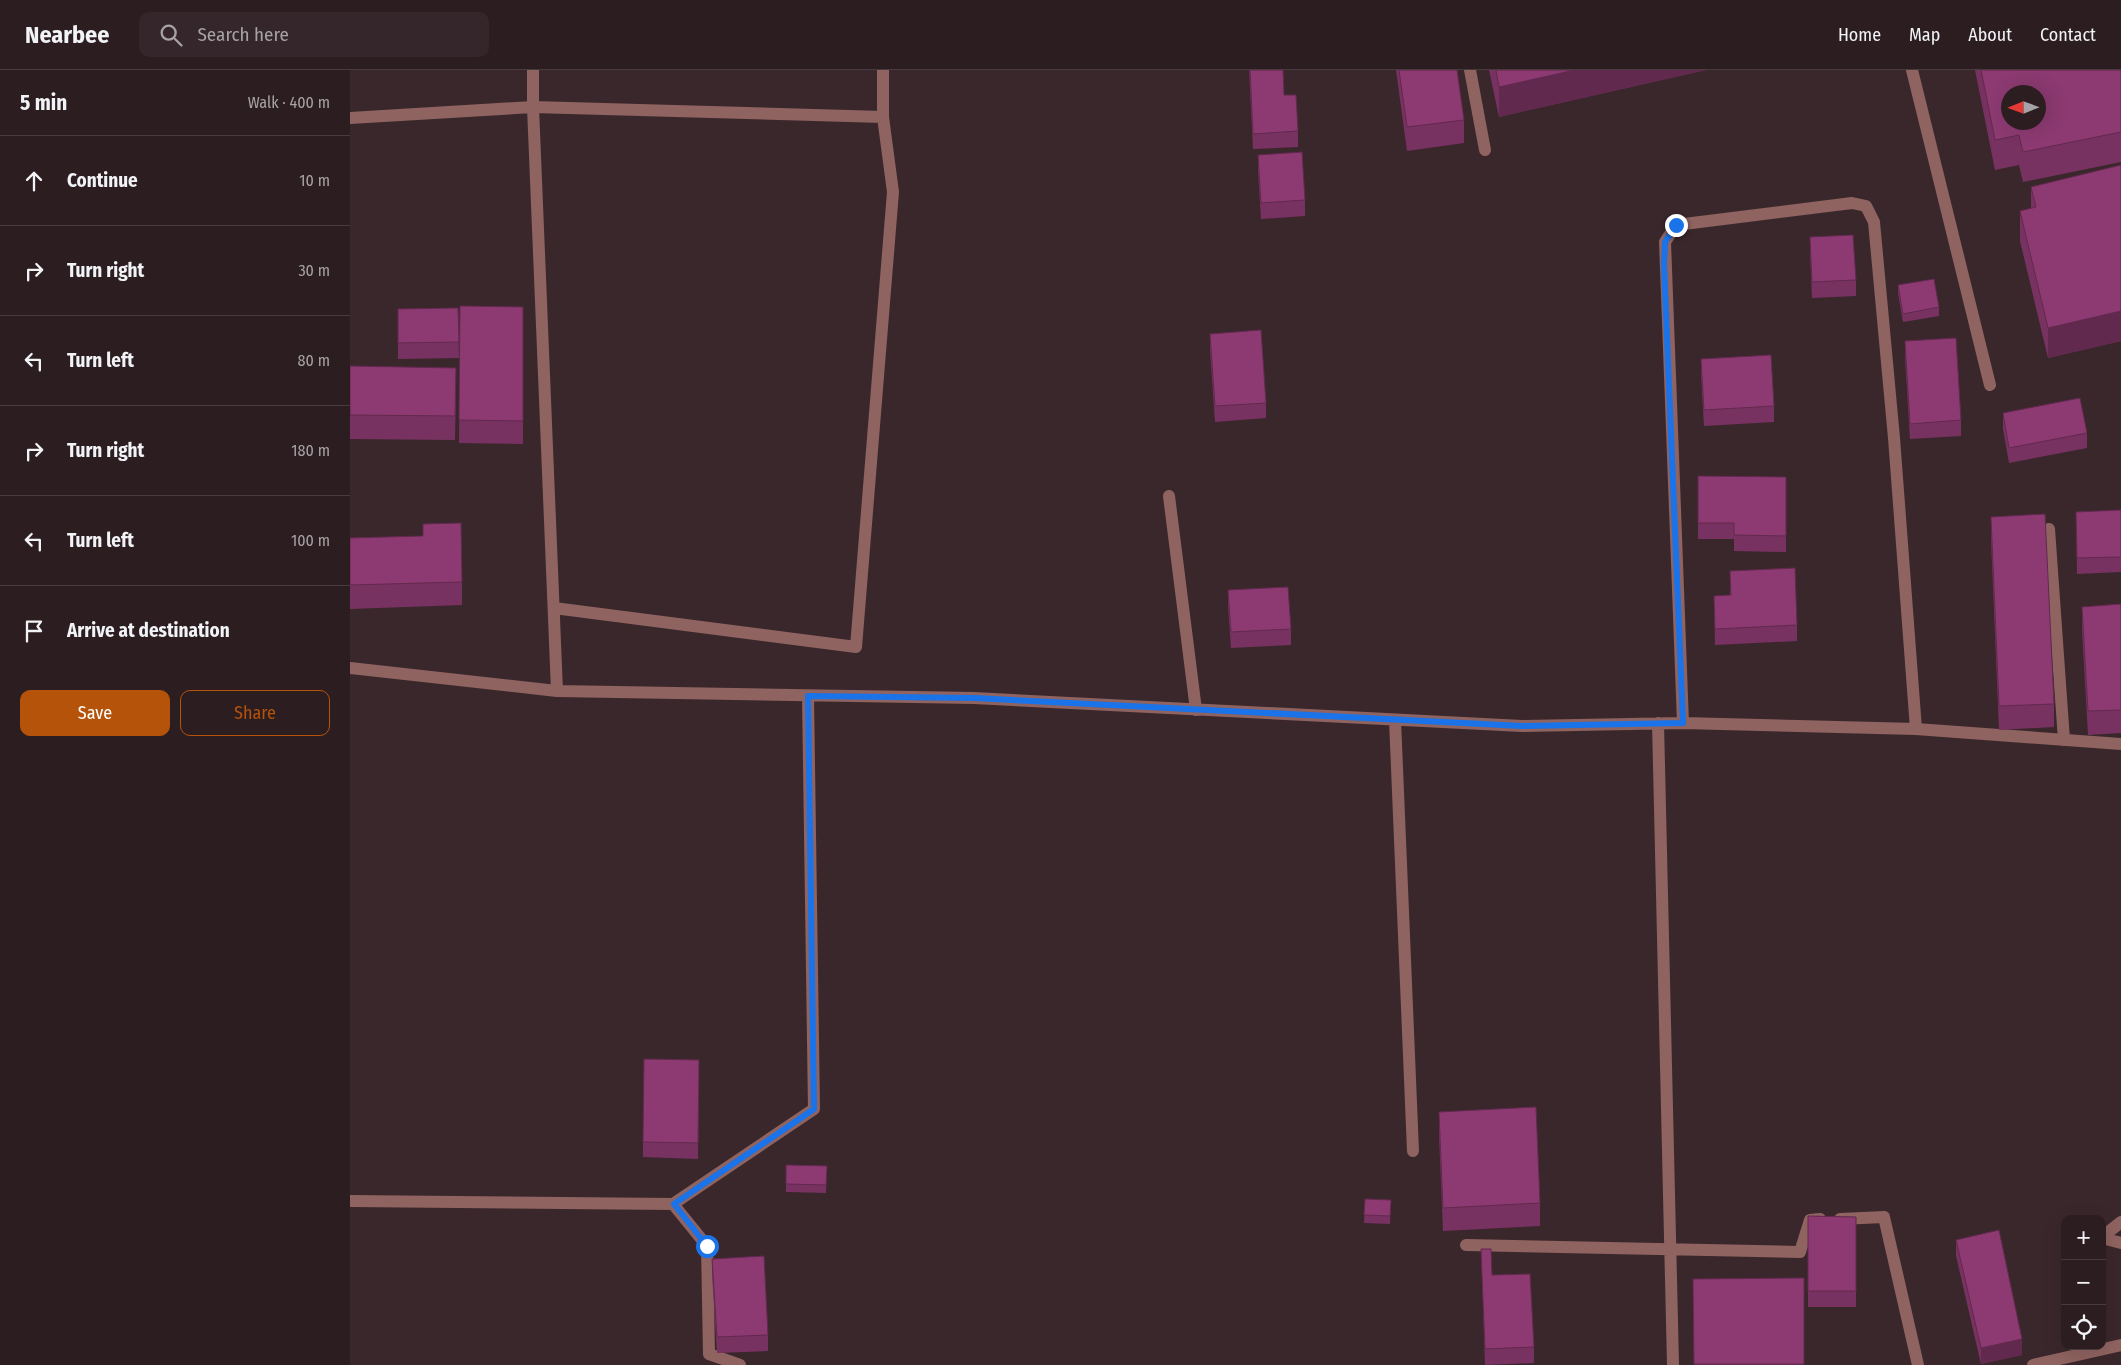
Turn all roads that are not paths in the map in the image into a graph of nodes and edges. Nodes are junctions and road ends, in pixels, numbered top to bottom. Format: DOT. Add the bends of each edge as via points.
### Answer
graph roads {
  1 [pos="533,70"];
  2 [pos="882,70"];
  3 [pos="1470,70"];
  4 [pos="1912,70"];
  5 [pos="533,107"];
  6 [pos="883,116"];
  7 [pos="350,118"];
  8 [pos="1485,150"];
  9 [pos="1990,385"];
  10 [pos="1169,496"];
  11 [pos="2049,529"];
  12 [pos="554,608"];
  13 [pos="350,668"];
  14 [pos="557,691"];
  15 [pos="808,696"];
  16 [pos="1196,710"];
  17 [pos="1395,720"];
  18 [pos="1658,723"];
  19 [pos="1683,723"];
  20 [pos="1916,729"];
  21 [pos="2064,740"];
  22 [pos="2121,744"];
  23 [pos="1413,1151"];
  24 [pos="350,1201"];
  25 [pos="674,1204"];
  26 [pos="2121,1222"];
  27 [pos="2106,1234"];
  28 [pos="2106,1238"];
  29 [pos="2121,1243"];
  30 [pos="1466,1245"];
  31 [pos="1671,1250"];
  32 [pos="2121,1345"];
  33 [pos="740,1365"];
  34 [pos="1673,1365"];
  35 [pos="1918,1365"];
  36 [pos="2034,1365"];
  1 -- 5 [label="street"];
  2 -- 6 [label="street"];
  3 -- 8 [label="street"];
  4 -- 9 [label="street"];
  5 -- 6 [label="street"];
  5 -- 7 [label="street"];
  5 -- 12 [label="street"];
  6 -- 12 [label="street" via="893,192 856,647"];
  10 -- 16 [label="street"];
  11 -- 21 [label="street"];
  12 -- 14 [label="street"];
  13 -- 14 [label="street"];
  14 -- 15 [label="street"];
  15 -- 16 [label="street" via="974,698"];
  15 -- 25 [label="street" via="814,1109"];
  16 -- 17 [label="street"];
  17 -- 18 [label="street" via="1522,726"];
  17 -- 23 [label="street"];
  18 -- 19 [label="street"];
  18 -- 31 [label="street"];
  19 -- 20 [label="street"];
  19 -- 20 [label="street" via="1665,242 1676,225 1852,203 1866,206 1874,222"];
  20 -- 21 [label="street"];
  21 -- 22 [label="street"];
  24 -- 25 [label="street"];
  25 -- 33 [label="street" via="707,1246 709,1354"];
  26 -- 27 [label="street"];
  28 -- 29 [label="street"];
  30 -- 31 [label="street"];
  31 -- 34 [label="street"];
  31 -- 35 [label="street" via="1800,1252 1810,1220 1884,1217"];
  32 -- 36 [label="street"];
}
